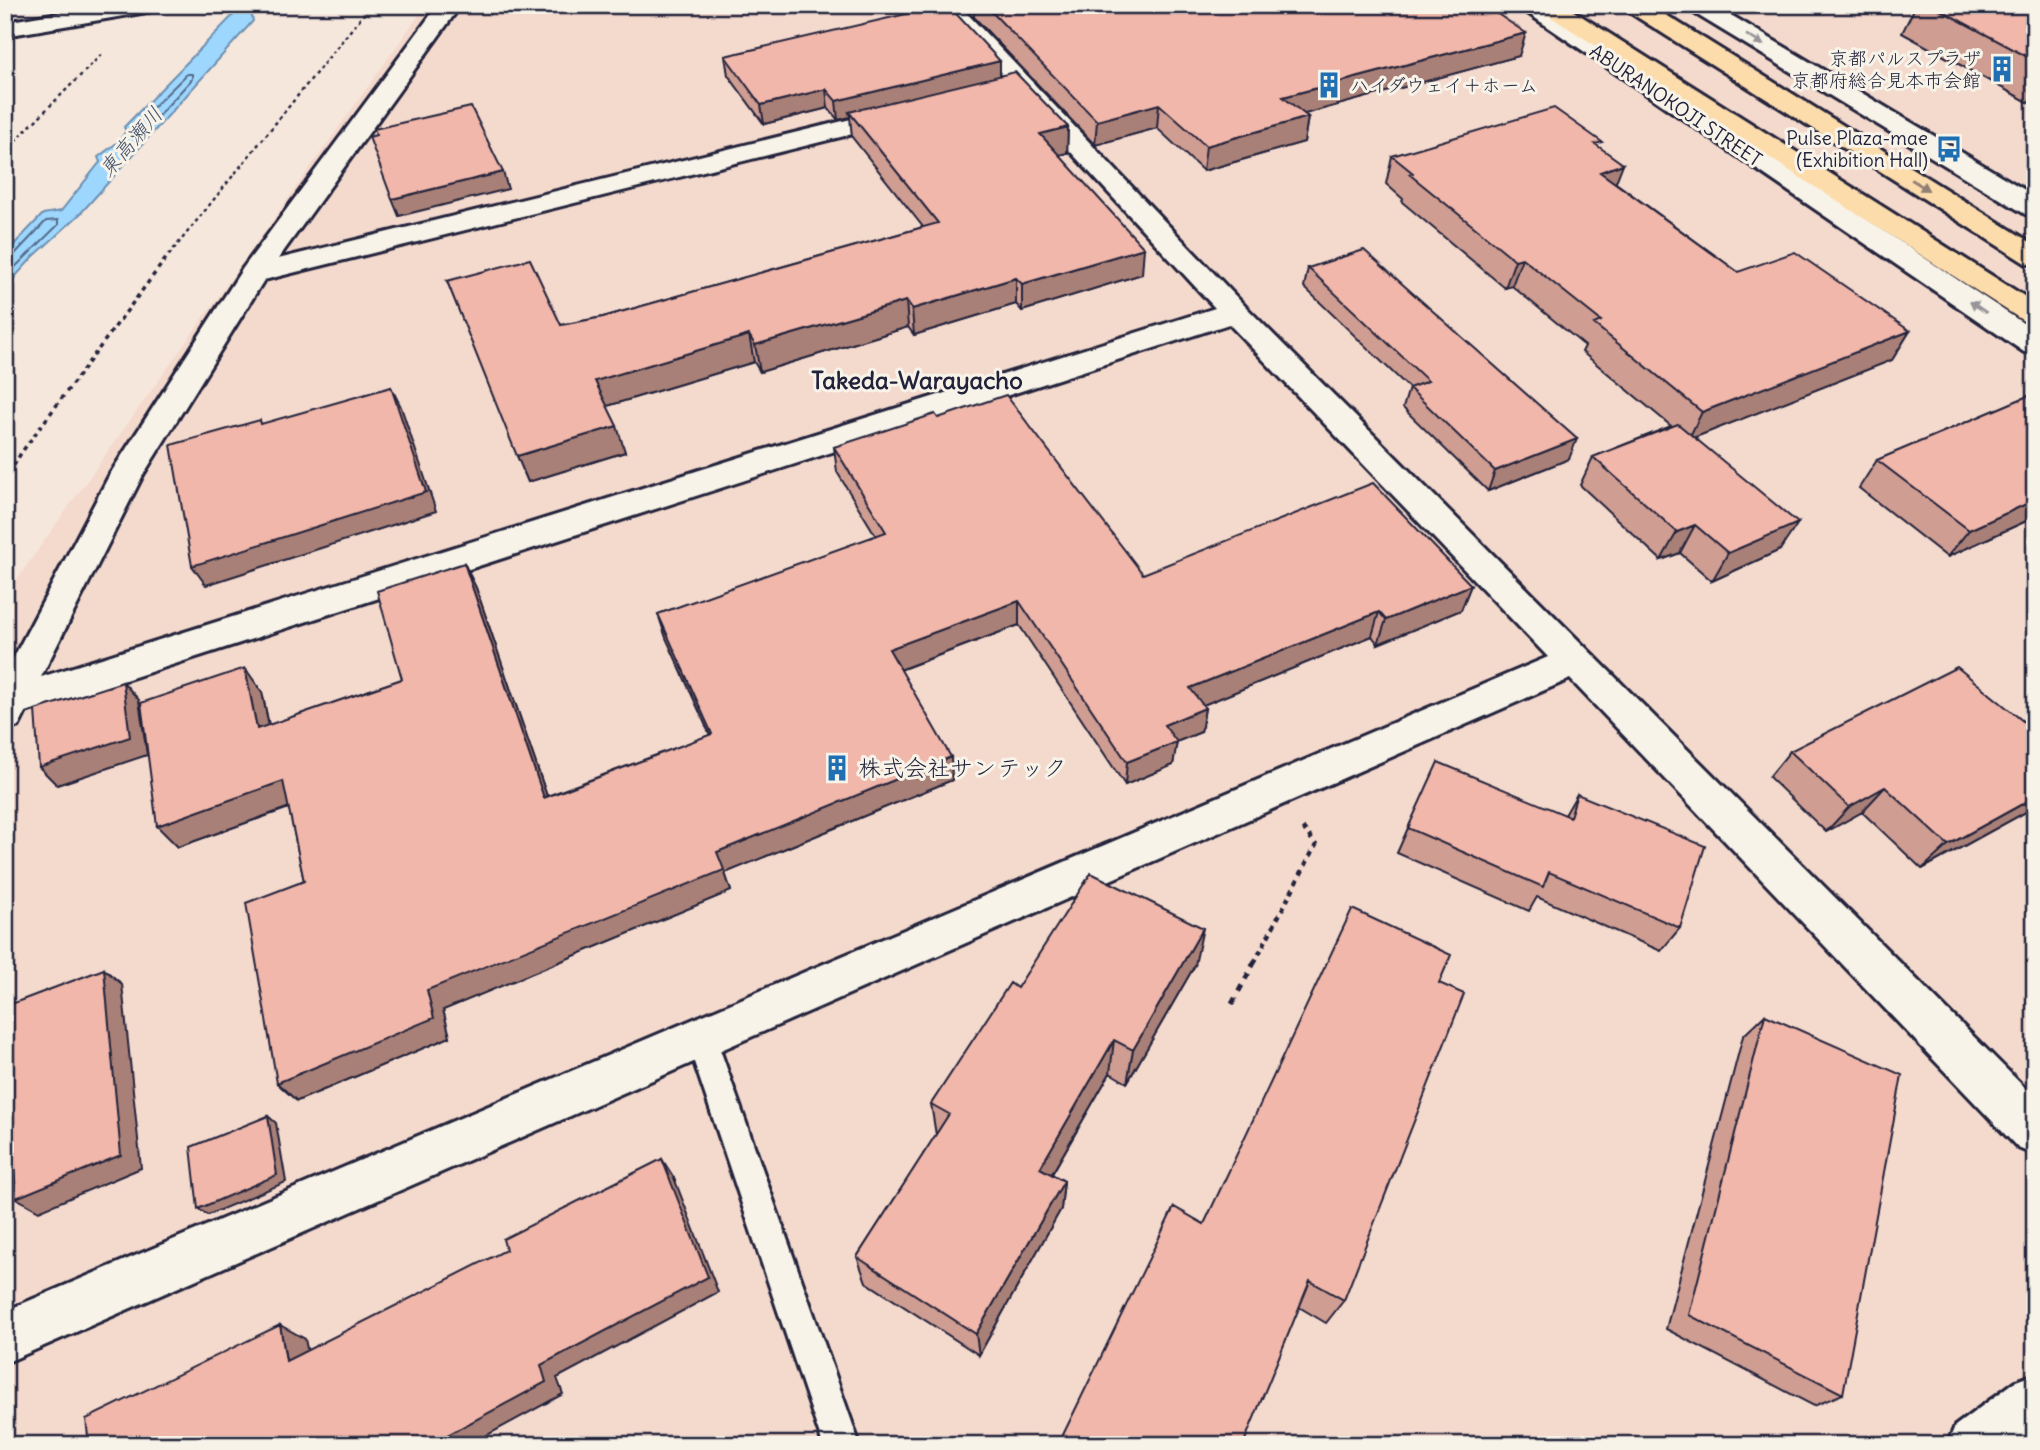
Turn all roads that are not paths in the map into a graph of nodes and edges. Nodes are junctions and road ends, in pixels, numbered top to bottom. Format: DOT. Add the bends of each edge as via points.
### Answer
graph roads {
  1 [pos="147,5"];
  2 [pos="450,5"];
  3 [pos="946,5"];
  4 [pos="1527,5"];
  5 [pos="1548,5"];
  6 [pos="1586,5"];
  7 [pos="1634,5"];
  8 [pos="1659,5"];
  9 [pos="1697,5"];
  10 [pos="5,29"];
  11 [pos="928,108"];
  12 [pos="2035,208"];
  13 [pos="2035,230"];
  14 [pos="2035,257"];
  15 [pos="253,274"];
  16 [pos="2035,294"];
  17 [pos="1235,312"];
  18 [pos="2035,316"];
  19 [pos="2035,345"];
  20 [pos="1576,661"];
  21 [pos="8,708"];
  22 [pos="701,1038"];
  23 [pos="2035,1132"];
  24 [pos="5,1337"];
  25 [pos="2035,1400"];
  26 [pos="1981,1443"];
  27 [pos="842,1445"];
  1 -- 10 [label="street"];
  2 -- 15 [label="street"];
  3 -- 17 [label="street" via="1008,88"];
  19 -- 4 [label="street, ABURANOKOJI STREET, one-way"];
  5 -- 18 [label="highway"];
  6 -- 16 [label="highway"];
  7 -- 14 [label="highway, one-way"];
  8 -- 13 [label="highway"];
  9 -- 12 [label="street, one-way"];
  11 -- 15 [label="street"];
  15 -- 21 [label="street" via="127,474"];
  17 -- 20 [label="street"];
  17 -- 21 [label="street"];
  20 -- 22 [label="street"];
  20 -- 23 [label="street"];
  22 -- 24 [label="street"];
  22 -- 27 [label="lane"];
  25 -- 26 [label="street"];
}
